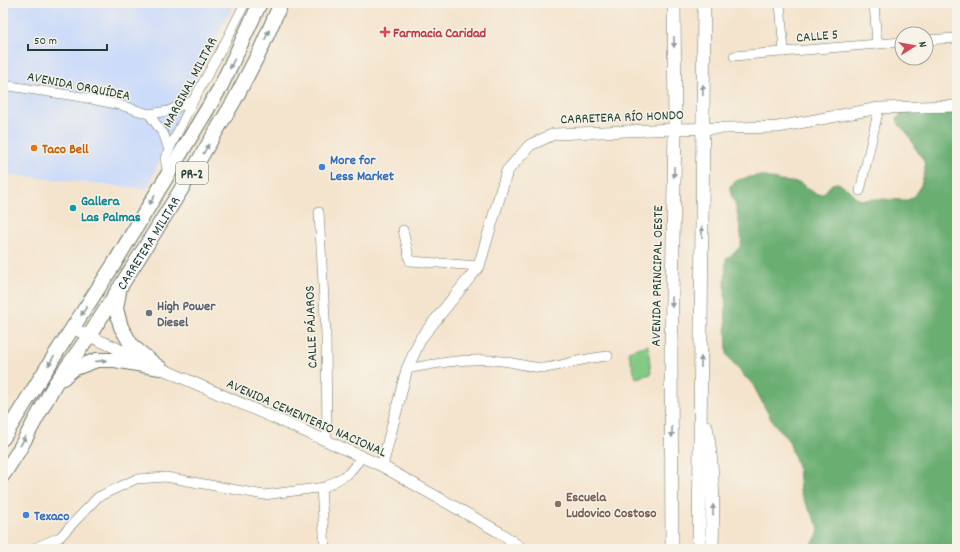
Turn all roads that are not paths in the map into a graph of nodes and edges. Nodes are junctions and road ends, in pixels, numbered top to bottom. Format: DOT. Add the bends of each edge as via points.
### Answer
graph roads {
  1 [pos="245,3"];
  2 [pos="260,3"];
  3 [pos="281,3"];
  4 [pos="674,3"];
  5 [pos="704,3"];
  6 [pos="780,3"];
  7 [pos="874,3"];
  8 [pos="957,38"];
  9 [pos="934,39"];
  10 [pos="894,43"];
  11 [pos="877,44"];
  12 [pos="784,52"];
  13 [pos="734,56"];
  14 [pos="3,85"];
  15 [pos="193,101"];
  16 [pos="957,106"];
  17 [pos="879,108"];
  18 [pos="149,114"];
  19 [pos="675,129"];
  20 [pos="702,129"];
  21 [pos="169,150"];
  22 [pos="168,175"];
  23 [pos="860,192"];
  24 [pos="319,212"];
  25 [pos="403,230"];
  26 [pos="479,266"];
  27 [pos="119,289"];
  28 [pos="72,328"];
  29 [pos="89,336"];
  30 [pos="608,356"];
  31 [pos="160,368"];
  32 [pos="406,369"];
  33 [pos="55,384"];
  34 [pos="701,401"];
  35 [pos="3,438"];
  36 [pos="327,441"];
  37 [pos="362,457"];
  38 [pos="382,466"];
  39 [pos="3,475"];
  40 [pos="321,488"];
  41 [pos="32,549"];
  42 [pos="325,549"];
  43 [pos="522,549"];
  44 [pos="672,549"];
  45 [pos="699,549"];
  46 [pos="712,549"];
  1 -- 15 [label="street, MARGINAL MILITAR"];
  2 -- 22 [label="main road, CARRETERA MILITAR / PR-2, one-way" via="220,88"];
  27 -- 3 [label="main road, CARRETERA MILITAR / PR-2, one-way" via="234,101"];
  4 -- 19 [label="main road, AVENIDA PRINCIPAL OESTE, one-way"];
  20 -- 5 [label="main road, one-way"];
  6 -- 12 [label="street"];
  7 -- 11 [label="street"];
  8 -- 9 [label="street"];
  10 -- 11 [label="street, CALLE 5"];
  11 -- 12 [label="street, CALLE 5"];
  12 -- 13 [label="street, CALLE 5"];
  14 -- 18 [label="street, AVENIDA ORQUÍDEA" via="82,97"];
  15 -- 18 [label="street" via="168,111"];
  15 -- 21 [label="street, MARGINAL MILITAR"];
  16 -- 17 [label="street, CARRETERA RÍO HONDO"];
  17 -- 20 [label="street, CARRETERA RÍO HONDO" via="778,127"];
  17 -- 23 [label="street"];
  18 -- 21 [label="street" via="164,135"];
  19 -- 20 [label="street, CARRETERA RÍO HONDO"];
  19 -- 26 [label="street, CARRETERA RÍO HONDO" via="554,134 530,145 507,171"];
  19 -- 44 [label="main road, AVENIDA PRINCIPAL OESTE, one-way" via="671,354"];
  34 -- 20 [label="main road, one-way"];
  21 -- 22 [label="street, MARGINAL MILITAR" via="165,158"];
  22 -- 28 [label="main road, CARRETERA MILITAR / PR-2, one-way"];
  24 -- 36 [label="street, CALLE PÁJAROS" via="326,335"];
  25 -- 26 [label="street" via="410,261"];
  26 -- 32 [label="street, CARRETERA RÍO HONDO" via="421,338"];
  27 -- 29 [label="main road, CARRETERA MILITAR / PR-2"];
  27 -- 31 [label="main road" via="116,309 121,327 132,346"];
  28 -- 29 [label="street, AVENIDA CEMENTERIO NACIONAL"];
  28 -- 35 [label="main road, CARRETERA MILITAR / PR-2, one-way"];
  29 -- 31 [label="street, AVENIDA CEMENTERIO NACIONAL"];
  29 -- 33 [label="main road, CARRETERA MILITAR / PR-2"];
  30 -- 32 [label="street" via="546,368 501,360 468,360"];
  33 -- 31 [label="main road, one-way" via="73,370 97,360 115,360"];
  31 -- 36 [label="street, AVENIDA CEMENTERIO NACIONAL"];
  32 -- 38 [label="street, CARRETERA RÍO HONDO"];
  39 -- 33 [label="main road, CARRETERA MILITAR / PR-2, one-way"];
  34 -- 45 [label="main road"];
  46 -- 34 [label="main road, one-way" via="713,486 710,448"];
  36 -- 37 [label="street, AVENIDA CEMENTERIO NACIONAL"];
  37 -- 38 [label="street, AVENIDA CEMENTERIO NACIONAL"];
  37 -- 40 [label="street" via="348,474"];
  38 -- 43 [label="street, AVENIDA CEMENTERIO NACIONAL" via="499,532"];
  40 -- 41 [label="street" via="264,495 166,478 136,479 98,497 60,537"];
  40 -- 42 [label="street"];
}
